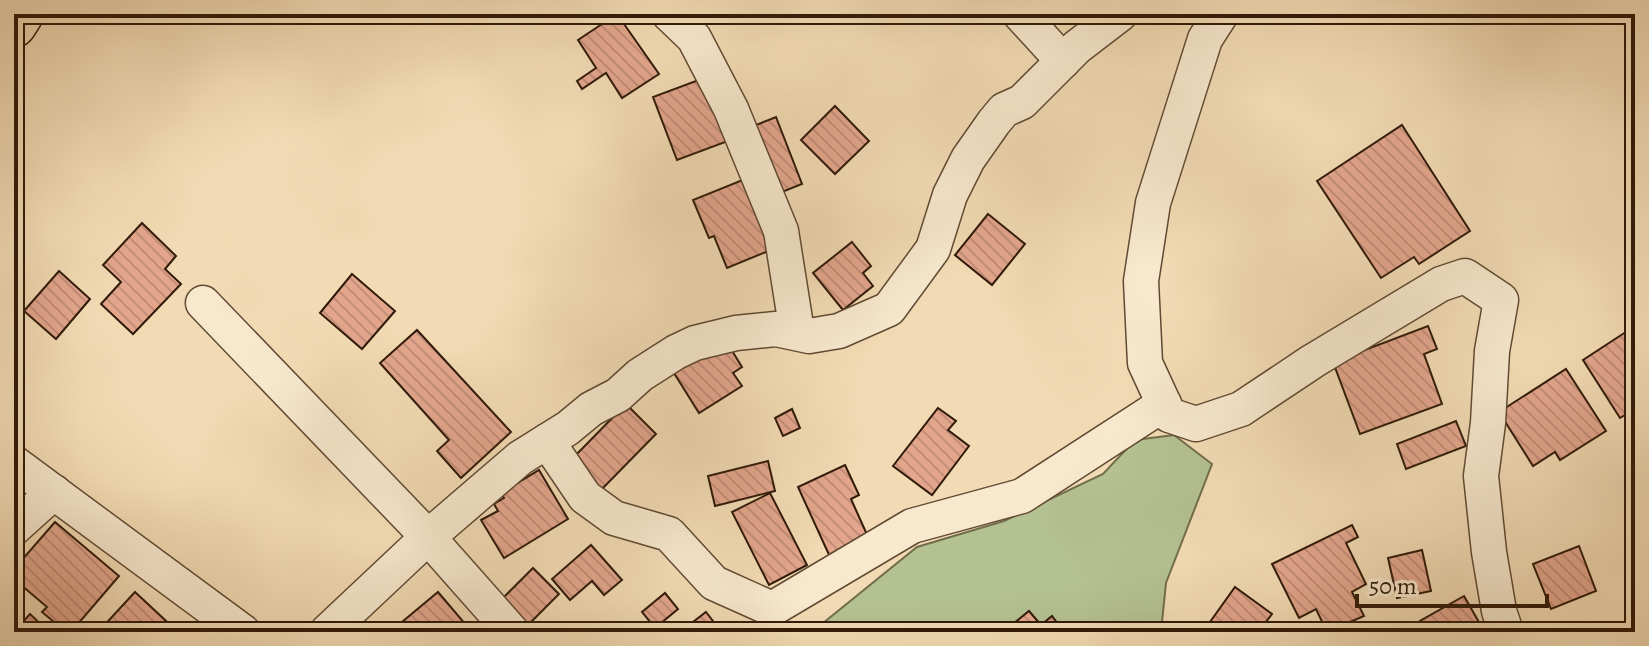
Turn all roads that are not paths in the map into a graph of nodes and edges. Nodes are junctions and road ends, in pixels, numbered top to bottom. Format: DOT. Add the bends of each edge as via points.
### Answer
graph roads {
  1 [pos="21,14"];
  2 [pos="669,14"];
  3 [pos="1020,14"];
  4 [pos="1120,14"];
  5 [pos="1221,14"];
  6 [pos="14,25"];
  7 [pos="1063,61"];
  8 [pos="203,303"];
  9 [pos="797,332"];
  10 [pos="1164,404"];
  11 [pos="547,441"];
  12 [pos="14,463"];
  13 [pos="54,492"];
  14 [pos="14,528"];
  15 [pos="428,537"];
  16 [pos="243,632"];
  17 [pos="327,632"];
  18 [pos="512,632"];
  19 [pos="1506,632"];
  1 -- 6 [label="highway"];
  2 -- 9 [label="street" via="694,38 731,109 781,231"];
  3 -- 7 [label="street"];
  4 -- 7 [label="street"];
  5 -- 10 [label="street" via="1205,39 1157,190 1141,281 1145,363"];
  7 -- 9 [label="street" via="1022,102 1004,110 968,159 933,249 889,309 839,331 809,336"];
  8 -- 15 [label="street"];
  9 -- 11 [label="street" via="736,333 695,343"];
  10 -- 11 [label="street" via="1022,496 912,526 772,609 714,583 669,534 614,518 585,497"];
  10 -- 19 [label="street" via="1169,415 1196,424 1241,409 1441,284 1465,276 1501,300 1481,476 1489,552"];
  11 -- 15 [label="street"];
  12 -- 13 [label="street"];
  13 -- 14 [label="street"];
  13 -- 16 [label="street"];
  15 -- 17 [label="street"];
  15 -- 18 [label="street"];
}
